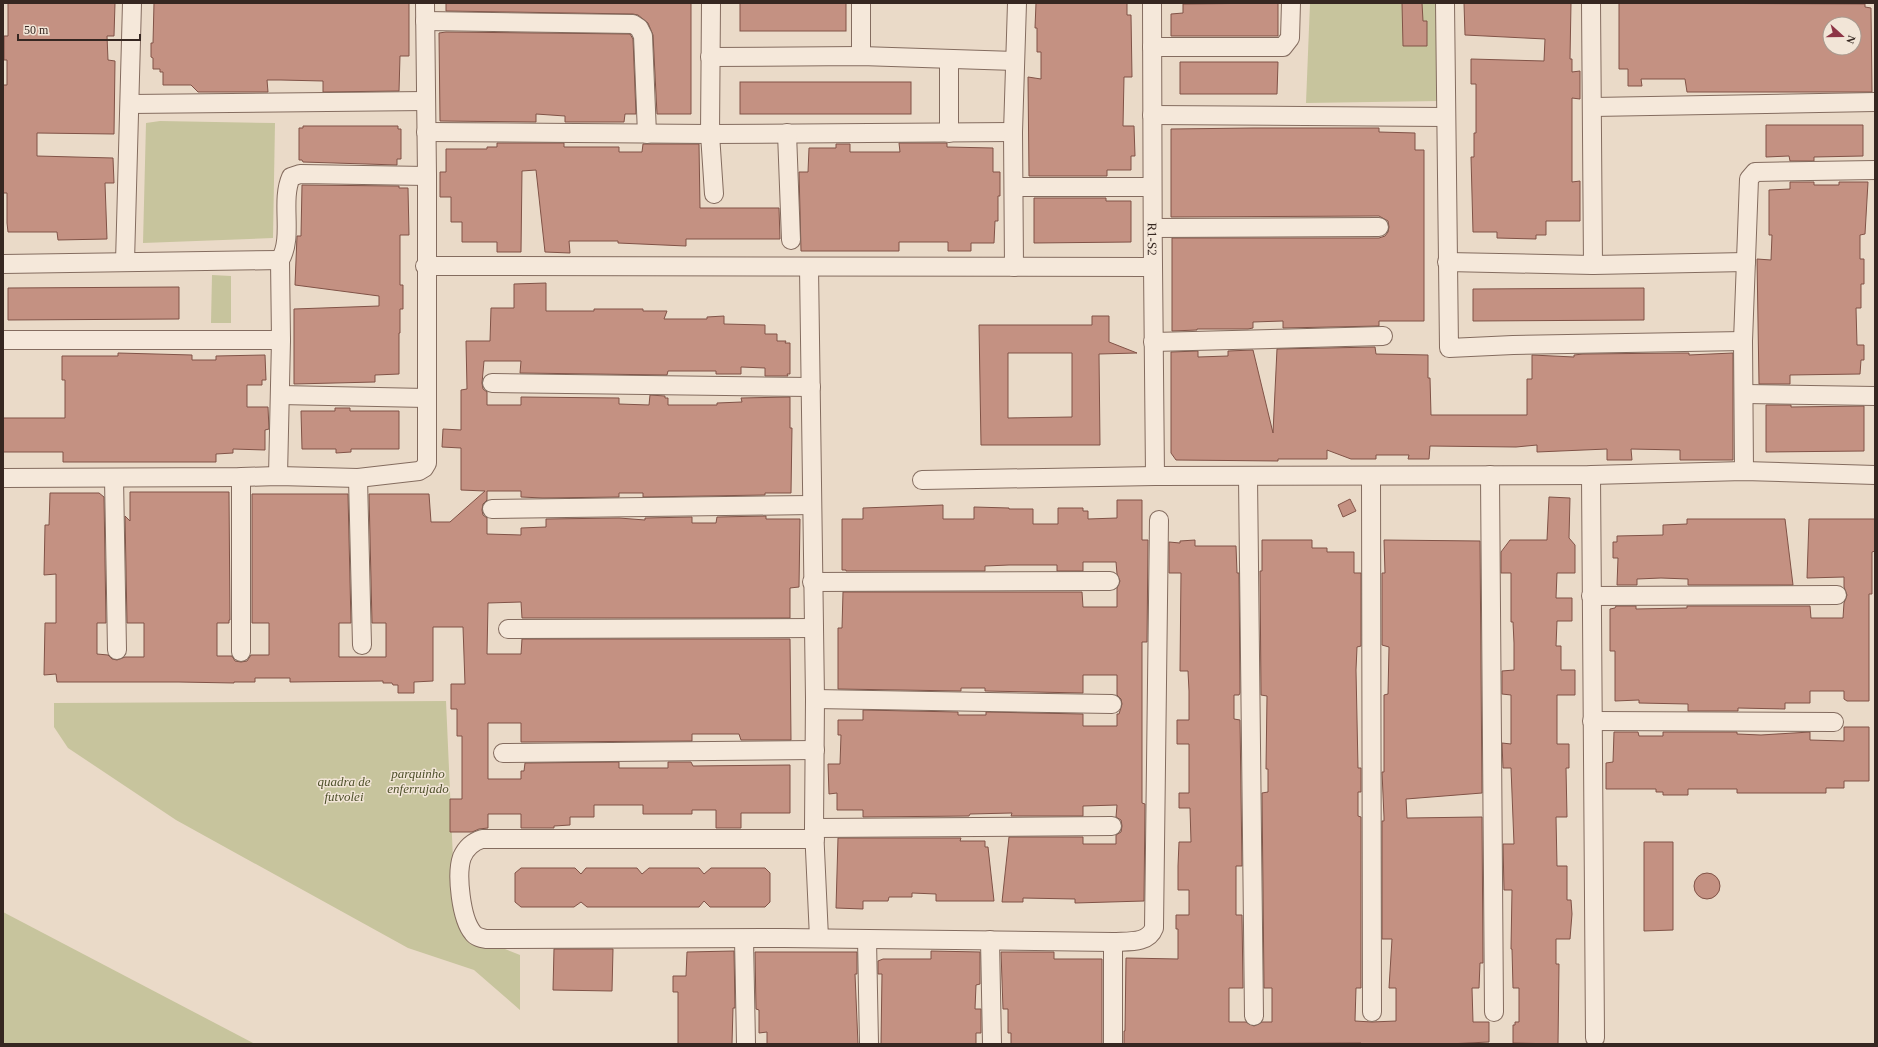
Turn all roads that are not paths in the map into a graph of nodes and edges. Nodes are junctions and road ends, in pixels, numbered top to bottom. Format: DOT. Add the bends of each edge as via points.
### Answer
graph roads {
  1 [pos="132,3"];
  2 [pos="425,3"];
  3 [pos="711,3"];
  4 [pos="861,3"];
  5 [pos="1017,3"];
  6 [pos="1152,3"];
  7 [pos="1291,3"];
  8 [pos="1445,3"];
  9 [pos="1591,3"];
  10 [pos="425,21"];
  11 [pos="1152,47"];
  12 [pos="861,56"];
  13 [pos="710,57"];
  14 [pos="949,59"];
  15 [pos="1015,61"];
  16 [pos="426,101"];
  17 [pos="1875,102"];
  18 [pos="130,104"];
  19 [pos="1593,107"];
  20 [pos="1152,115"];
  21 [pos="1445,116"];
  22 [pos="426,132"];
  23 [pos="949,132"];
  24 [pos="1014,132"];
  25 [pos="787,133"];
  26 [pos="647,134"];
  27 [pos="710,134"];
  28 [pos="1875,170"];
  29 [pos="427,176"];
  30 [pos="1015,187"];
  31 [pos="1152,187"];
  32 [pos="714,194"];
  33 [pos="1380,227"];
  34 [pos="1153,228"];
  35 [pos="791,240"];
  36 [pos="280,260"];
  37 [pos="125,262"];
  38 [pos="1447,262"];
  39 [pos="1746,262"];
  40 [pos="3,264"];
  41 [pos="1593,265"];
  42 [pos="426,266"];
  43 [pos="809,267"];
  44 [pos="1014,267"];
  45 [pos="1152,267"];
  46 [pos="1383,336"];
  47 [pos="3,340"];
  48 [pos="281,340"];
  49 [pos="1743,341"];
  50 [pos="1153,342"];
  51 [pos="492,384"];
  52 [pos="811,387"];
  53 [pos="1744,394"];
  54 [pos="280,395"];
  55 [pos="1875,396"];
  56 [pos="426,398"];
  57 [pos="1744,471"];
  58 [pos="1591,474"];
  59 [pos="1490,475"];
  60 [pos="1875,475"];
  61 [pos="278,476"];
  62 [pos="1155,476"];
  63 [pos="1248,476"];
  64 [pos="1371,476"];
  65 [pos="241,477"];
  66 [pos="3,478"];
  67 [pos="114,478"];
  68 [pos="358,478"];
  69 [pos="922,480"];
  70 [pos="812,505"];
  71 [pos="492,509"];
  72 [pos="1159,520"];
  73 [pos="1110,581"];
  74 [pos="812,582"];
  75 [pos="1591,596"];
  76 [pos="1837,596"];
  77 [pos="814,628"];
  78 [pos="508,629"];
  79 [pos="362,645"];
  80 [pos="117,650"];
  81 [pos="241,652"];
  82 [pos="815,699"];
  83 [pos="1112,704"];
  84 [pos="1592,721"];
  85 [pos="1834,722"];
  86 [pos="815,750"];
  87 [pos="503,753"];
  88 [pos="1112,826"];
  89 [pos="815,833"];
  90 [pos="819,938"];
  91 [pos="744,939"];
  92 [pos="867,939"];
  93 [pos="990,940"];
  94 [pos="1114,942"];
  95 [pos="1372,1012"];
  96 [pos="1494,1012"];
  97 [pos="1254,1016"];
  98 [pos="1596,1038"];
  99 [pos="746,1044"];
  100 [pos="869,1044"];
  101 [pos="992,1044"];
  102 [pos="1113,1044"];
  1 -- 18 [label="street"];
  2 -- 10 [label="street"];
  3 -- 13 [label="street"];
  4 -- 12 [label="street"];
  5 -- 15 [label="street"];
  6 -- 11 [label="street, R1-S2"];
  7 -- 11 [label="street" via="1290,38 1283,47"];
  8 -- 21 [label="street"];
  9 -- 19 [label="street"];
  10 -- 16 [label="street"];
  10 -- 26 [label="street" via="633,24 639,28 643,36"];
  11 -- 20 [label="street, R1-S2"];
  12 -- 13 [label="street"];
  12 -- 14 [label="street"];
  13 -- 27 [label="street"];
  14 -- 15 [label="street"];
  14 -- 23 [label="street"];
  15 -- 24 [label="street"];
  16 -- 18 [label="street"];
  16 -- 22 [label="street"];
  17 -- 19 [label="street"];
  18 -- 37 [label="street"];
  19 -- 41 [label="street"];
  20 -- 21 [label="street"];
  20 -- 31 [label="street, R1-S2"];
  21 -- 38 [label="street"];
  22 -- 26 [label="street"];
  22 -- 29 [label="street"];
  23 -- 24 [label="street"];
  23 -- 25 [label="street"];
  24 -- 30 [label="street"];
  25 -- 27 [label="street"];
  25 -- 35 [label="street"];
  26 -- 27 [label="street"];
  27 -- 32 [label="street"];
  28 -- 39 [label="street" via="1755,172 1749,179"];
  29 -- 36 [label="street" via="300,174 291,177 287,193 286,248"];
  29 -- 42 [label="street"];
  30 -- 31 [label="street"];
  30 -- 44 [label="street"];
  31 -- 34 [label="street, R1-S2"];
  33 -- 34 [label="street"];
  34 -- 45 [label="street, R1-S2"];
  36 -- 37 [label="street"];
  36 -- 48 [label="street"];
  37 -- 40 [label="street"];
  38 -- 41 [label="street"];
  38 -- 49 [label="street" via="1448,348"];
  39 -- 41 [label="street"];
  39 -- 49 [label="street"];
  42 -- 43 [label="street"];
  42 -- 56 [label="street"];
  43 -- 44 [label="street"];
  43 -- 52 [label="street"];
  44 -- 45 [label="street"];
  45 -- 50 [label="street, R1-S2"];
  46 -- 50 [label="street"];
  47 -- 48 [label="street"];
  48 -- 54 [label="street"];
  49 -- 53 [label="street"];
  50 -- 62 [label="street, R1-S2"];
  51 -- 52 [label="street"];
  52 -- 70 [label="street"];
  53 -- 55 [label="street"];
  53 -- 57 [label="street"];
  54 -- 56 [label="street"];
  54 -- 61 [label="street"];
  56 -- 68 [label="street" via="424,468 419,471"];
  57 -- 58 [label="street"];
  57 -- 60 [label="street"];
  58 -- 59 [label="street"];
  58 -- 75 [label="street"];
  59 -- 64 [label="street"];
  59 -- 96 [label="street"];
  61 -- 65 [label="street"];
  61 -- 68 [label="street"];
  62 -- 63 [label="street"];
  62 -- 69 [label="street"];
  63 -- 64 [label="street"];
  63 -- 97 [label="street"];
  64 -- 95 [label="street"];
  65 -- 67 [label="street"];
  65 -- 81 [label="street"];
  66 -- 67 [label="street"];
  67 -- 80 [label="street"];
  68 -- 79 [label="street"];
  70 -- 71 [label="street"];
  70 -- 74 [label="street"];
  72 -- 94 [label="street" via="1154,928 1143,940"];
  73 -- 74 [label="street"];
  74 -- 77 [label="street"];
  75 -- 76 [label="street"];
  75 -- 84 [label="street"];
  77 -- 78 [label="street"];
  77 -- 82 [label="street"];
  82 -- 83 [label="street"];
  82 -- 86 [label="street"];
  84 -- 85 [label="street"];
  84 -- 98 [label="street"];
  86 -- 87 [label="street"];
  86 -- 89 [label="street"];
  88 -- 89 [label="street"];
  89 -- 90 [label="street"];
  89 -- 91 [label="street" via="482,839 474,841 462,857 460,880 465,916 474,934 486,939"];
  90 -- 91 [label="street"];
  90 -- 92 [label="street"];
  91 -- 99 [label="street"];
  92 -- 93 [label="street"];
  92 -- 100 [label="street"];
  93 -- 94 [label="street"];
  93 -- 101 [label="street"];
  94 -- 102 [label="street"];
}
